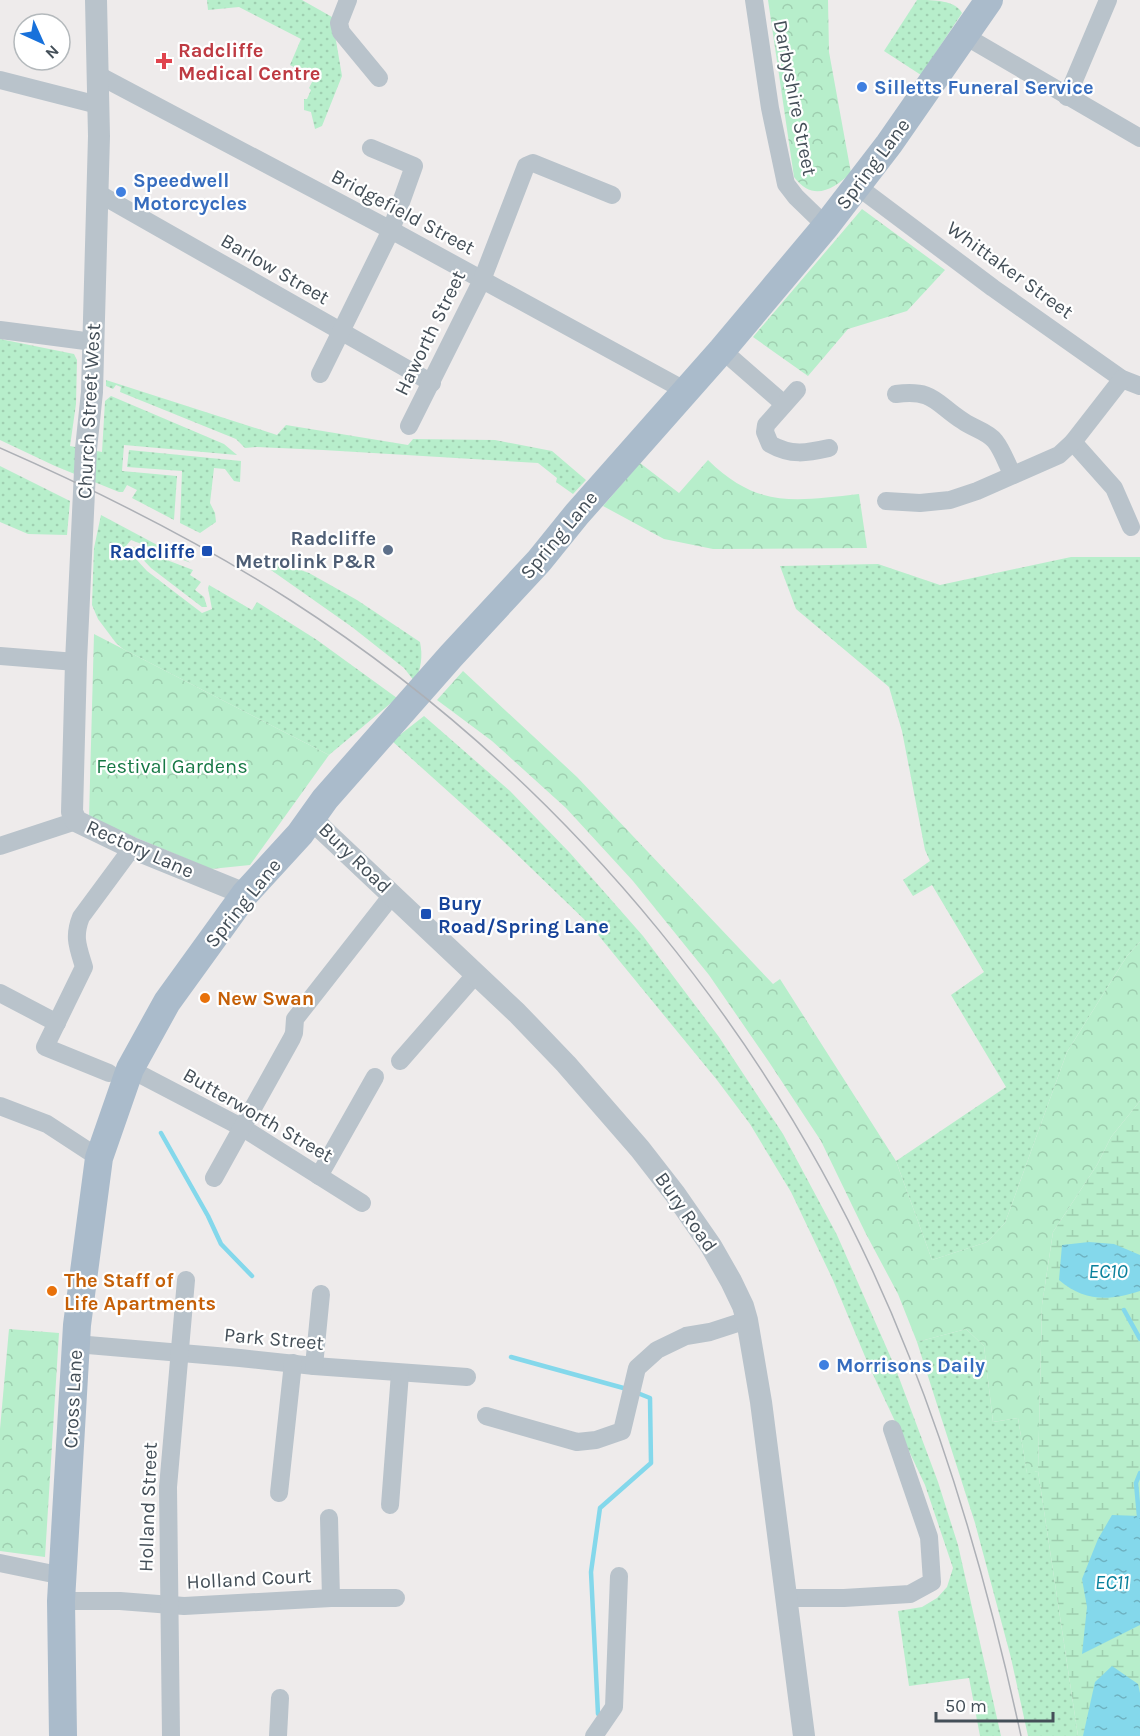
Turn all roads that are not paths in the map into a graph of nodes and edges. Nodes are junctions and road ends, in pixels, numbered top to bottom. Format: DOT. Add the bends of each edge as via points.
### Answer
graph roads {
  1 [pos="96,0"];
  2 [pos="348,0"];
  3 [pos="753,0"];
  4 [pos="1107,0"];
  5 [pos="983,2"];
  6 [pos="965,36"];
  7 [pos="98,75"];
  8 [pos="379,78"];
  9 [pos="0,80"];
  10 [pos="1067,97"];
  11 [pos="98,105"];
  12 [pos="1140,138"];
  13 [pos="371,148"];
  14 [pos="858,186"];
  15 [pos="96,192"];
  16 [pos="612,195"];
  17 [pos="826,226"];
  18 [pos="391,230"];
  19 [pos="482,280"];
  20 [pos="0,330"];
  21 [pos="340,332"];
  22 [pos="93,342"];
  23 [pos="722,350"];
  24 [pos="320,374"];
  25 [pos="1122,379"];
  26 [pos="432,382"];
  27 [pos="1140,386"];
  28 [pos="797,390"];
  29 [pos="686,391"];
  30 [pos="896,394"];
  31 [pos="784,404"];
  32 [pos="409,426"];
  33 [pos="1073,442"];
  34 [pos="829,448"];
  35 [pos="1013,475"];
  36 [pos="886,501"];
  37 [pos="1131,527"];
  38 [pos="0,656"];
  39 [pos="76,662"];
  40 [pos="313,818"];
  41 [pos="76,821"];
  42 [pos="0,846"];
  43 [pos="132,848"];
  44 [pos="245,894"];
  45 [pos="393,894"];
  46 [pos="476,974"];
  47 [pos="1,997"];
  48 [pos="57,1023"];
  49 [pos="400,1061"];
  50 [pos="120,1071"];
  51 [pos="375,1077"];
  52 [pos="0,1106"];
  53 [pos="243,1128"];
  54 [pos="99,1158"];
  55 [pos="320,1176"];
  56 [pos="214,1178"];
  57 [pos="362,1203"];
  58 [pos="186,1280"];
  59 [pos="321,1294"];
  60 [pos="747,1320"];
  61 [pos="76,1344"];
  62 [pos="180,1354"];
  63 [pos="294,1363"];
  64 [pos="314,1366"];
  65 [pos="400,1373"];
  66 [pos="468,1377"];
  67 [pos="486,1416"];
  68 [pos="892,1429"];
  69 [pos="279,1494"];
  70 [pos="390,1505"];
  71 [pos="329,1518"];
  72 [pos="0,1563"];
  73 [pos="619,1576"];
  74 [pos="62,1588"];
  75 [pos="331,1598"];
  76 [pos="396,1598"];
  77 [pos="786,1598"];
  78 [pos="168,1604"];
  79 [pos="280,1698"];
  80 [pos="63,1736"];
  81 [pos="171,1736"];
  82 [pos="278,1736"];
  83 [pos="594,1736"];
  84 [pos="804,1736"];
  1 -- 7 [label="street, Church Street West"];
  2 -- 8 [label="street" via="339,23 341,33"];
  3 -- 17 [label="street, Darbyshire Street" via="786,184"];
  4 -- 10 [label="street"];
  5 -- 6 [label="main road, Spring Lane"];
  6 -- 10 [label="street"];
  6 -- 14 [label="main road, Spring Lane"];
  7 -- 11 [label="street, Church Street West"];
  7 -- 18 [label="street, Bridgefield Street"];
  9 -- 11 [label="street"];
  10 -- 12 [label="street"];
  11 -- 15 [label="street, Church Street West"];
  13 -- 18 [label="street" via="414,166"];
  14 -- 17 [label="main road, Spring Lane"];
  14 -- 25 [label="street, Whittaker Street"];
  15 -- 21 [label="street, Barlow Street"];
  15 -- 22 [label="street, Church Street West"];
  16 -- 19 [label="street, Haworth Street" via="533,162 526,166"];
  17 -- 23 [label="main road, Spring Lane"];
  18 -- 19 [label="street, Bridgefield Street"];
  18 -- 21 [label="street"];
  19 -- 26 [label="street, Haworth Street"];
  19 -- 29 [label="street, Bridgefield Street"];
  20 -- 22 [label="street"];
  21 -- 24 [label="street"];
  21 -- 26 [label="street, Barlow Street"];
  22 -- 39 [label="street, Church Street West"];
  23 -- 29 [label="main road, Spring Lane"];
  23 -- 31 [label="street"];
  25 -- 27 [label="street, Whittaker Street"];
  25 -- 33 [label="street"];
  26 -- 32 [label="street, Haworth Street"];
  28 -- 31 [label="street"];
  29 -- 40 [label="main road, Spring Lane" via="325,799"];
  30 -- 35 [label="street" via="924,393 984,432 995,441"];
  31 -- 34 [label="street" via="766,425 770,444 795,453"];
  33 -- 35 [label="street" via="1059,455"];
  33 -- 37 [label="street" via="1114,488"];
  35 -- 36 [label="street" via="950,500"];
  38 -- 39 [label="street"];
  39 -- 41 [label="street, Church Street West" via="72,812"];
  40 -- 44 [label="main road, Spring Lane"];
  40 -- 45 [label="street, Bury Road"];
  41 -- 42 [label="street, Rectory Lane"];
  41 -- 43 [label="street, Rectory Lane"];
  43 -- 44 [label="street, Rectory Lane"];
  43 -- 48 [label="street" via="78,923 76,937 84,967"];
  44 -- 50 [label="main road, Spring Lane"];
  45 -- 46 [label="street, Bury Road"];
  45 -- 53 [label="street" via="295,1019 294,1033"];
  46 -- 49 [label="street"];
  46 -- 60 [label="street, Bury Road" via="566,1064 640,1149 711,1246"];
  47 -- 48 [label="street"];
  48 -- 50 [label="street, Butterworth Street" via="45,1047"];
  50 -- 53 [label="street, Butterworth Street"];
  50 -- 54 [label="main road, Cross Lane"];
  51 -- 55 [label="street"];
  52 -- 54 [label="street" via="47,1124"];
  53 -- 55 [label="street, Butterworth Street"];
  53 -- 56 [label="street"];
  54 -- 61 [label="main road, Cross Lane"];
  55 -- 57 [label="street, Butterworth Street"];
  58 -- 62 [label="street, Holland Street"];
  59 -- 64 [label="street"];
  60 -- 67 [label="street" via="686,1336 657,1350 637,1368 622,1431 577,1442"];
  60 -- 77 [label="street, Bury Road"];
  61 -- 62 [label="street, Park Street"];
  61 -- 74 [label="main road, Cross Lane"];
  62 -- 63 [label="street, Park Street"];
  62 -- 78 [label="street, Holland Street" via="168,1487"];
  63 -- 64 [label="street, Park Street"];
  63 -- 69 [label="street"];
  64 -- 65 [label="street, Park Street"];
  65 -- 66 [label="street, Park Street"];
  65 -- 70 [label="street"];
  68 -- 77 [label="street" via="929,1537 932,1582 910,1594"];
  71 -- 75 [label="street, Holland Court"];
  72 -- 74 [label="street, Holland Court"];
  73 -- 83 [label="street" via="614,1707"];
  74 -- 78 [label="street, Holland Court" via="120,1601"];
  74 -- 80 [label="main road, Cross Lane"];
  75 -- 76 [label="street, Holland Court"];
  75 -- 78 [label="street, Holland Court"];
  77 -- 84 [label="street, Bury Road"];
  78 -- 81 [label="street, Holland Street"];
  79 -- 82 [label="street"];
}
